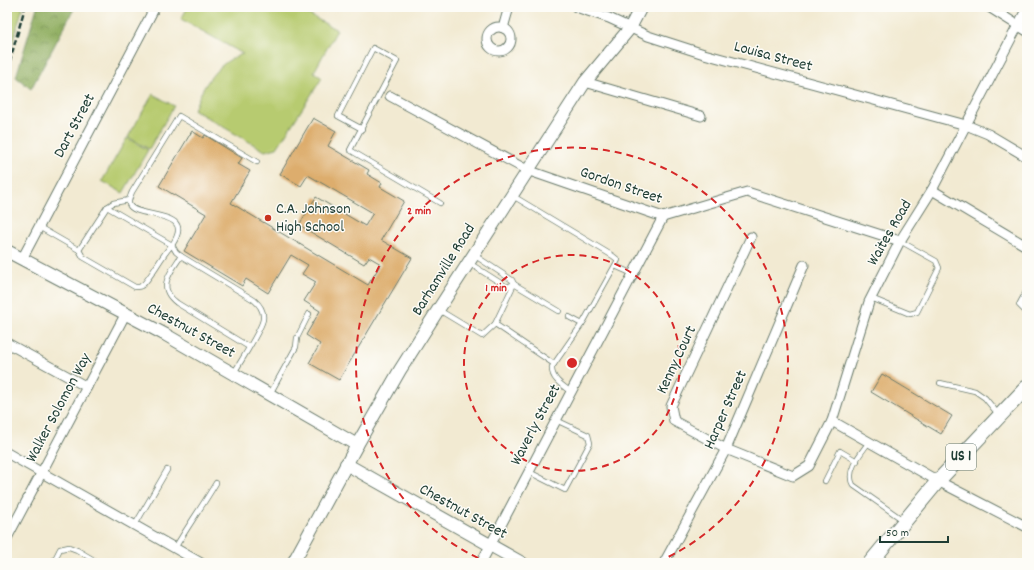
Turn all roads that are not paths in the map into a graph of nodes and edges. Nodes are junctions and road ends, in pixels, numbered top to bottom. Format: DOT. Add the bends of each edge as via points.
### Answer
graph roads {
  1 [pos="155,7"];
  2 [pos="509,7"];
  3 [pos="576,7"];
  4 [pos="640,7"];
  5 [pos="989,7"];
  6 [pos="1027,8"];
  7 [pos="1019,25"];
  8 [pos="503,28"];
  9 [pos="630,28"];
  10 [pos="1027,31"];
  11 [pos="585,82"];
  12 [pos="381,91"];
  13 [pos="390,96"];
  14 [pos="701,116"];
  15 [pos="966,125"];
  16 [pos="362,129"];
  17 [pos="1027,157"];
  18 [pos="257,162"];
  19 [pos="527,170"];
  20 [pos="932,190"];
  21 [pos="512,195"];
  22 [pos="129,200"];
  23 [pos="440,203"];
  24 [pos="107,207"];
  25 [pos="663,217"];
  26 [pos="39,227"];
  27 [pos="752,237"];
  28 [pos="900,241"];
  29 [pos="172,245"];
  30 [pos="1027,245"];
  31 [pos="79,250"];
  32 [pos="7,251"];
  33 [pos="181,256"];
  34 [pos="470,258"];
  35 [pos="22,259"];
  36 [pos="804,264"];
  37 [pos="615,266"];
  38 [pos="633,274"];
  39 [pos="514,284"];
  40 [pos="1027,290"];
  41 [pos="871,298"];
  42 [pos="438,310"];
  43 [pos="559,310"];
  44 [pos="126,313"];
  45 [pos="1027,313"];
  46 [pos="309,314"];
  47 [pos="569,317"];
  48 [pos="495,324"];
  49 [pos="582,324"];
  50 [pos="7,343"];
  51 [pos="249,347"];
  52 [pos="554,364"];
  53 [pos="234,373"];
  54 [pos="940,383"];
  55 [pos="87,387"];
  56 [pos="1027,387"];
  57 [pos="571,392"];
  58 [pos="270,394"];
  59 [pos="1000,416"];
  60 [pos="556,420"];
  61 [pos="832,421"];
  62 [pos="869,442"];
  63 [pos="356,444"];
  64 [pos="726,448"];
  65 [pos="7,453"];
  66 [pos="857,461"];
  67 [pos="346,464"];
  68 [pos="166,470"];
  69 [pos="41,472"];
  70 [pos="529,472"];
  71 [pos="793,476"];
  72 [pos="825,481"];
  73 [pos="938,481"];
  74 [pos="216,483"];
  75 [pos="905,521"];
  76 [pos="135,525"];
  77 [pos="1027,527"];
  78 [pos="7,538"];
  79 [pos="490,546"];
  80 [pos="175,548"];
  81 [pos="53,563"];
  82 [pos="100,563"];
  83 [pos="201,563"];
  84 [pos="294,563"];
  85 [pos="481,563"];
  86 [pos="522,563"];
  87 [pos="664,563"];
  88 [pos="870,563"];
  1 -- 26 [label="street, Dart Street"];
  2 -- 8 [label="street"];
  3 -- 9 [label="street, Louisa Street"];
  4 -- 9 [label="street, Barhamville Road"];
  5 -- 7 [label="street"];
  6 -- 7 [label="street, Waites Road"];
  7 -- 10 [label="street"];
  7 -- 15 [label="street, Waites Road"];
  9 -- 11 [label="street, Barhamville Road"];
  9 -- 15 [label="street, Louisa Street" via="704,54"];
  11 -- 14 [label="street"];
  11 -- 19 [label="street, Barhamville Road"];
  12 -- 13 [label="lane"];
  12 -- 16 [label="lane"];
  12 -- 16 [label="lane" via="397,60 373,48 338,116"];
  13 -- 19 [label="street, Gordon Street"];
  15 -- 17 [label="street, Louisa Street" via="988,134"];
  15 -- 20 [label="street, Waites Road"];
  16 -- 23 [label="lane" via="350,150"];
  18 -- 22 [label="lane" via="179,116"];
  19 -- 21 [label="street, Barhamville Road"];
  19 -- 25 [label="street, Gordon Street"];
  20 -- 28 [label="street, Waites Road"];
  20 -- 30 [label="street"];
  21 -- 34 [label="street, Barhamville Road"];
  21 -- 37 [label="lane" via="613,256 618,260"];
  22 -- 24 [label="lane"];
  22 -- 29 [label="lane" via="134,210 173,221 178,231"];
  24 -- 29 [label="lane"];
  24 -- 31 [label="lane"];
  25 -- 28 [label="street, Gordon Street" via="747,192"];
  25 -- 38 [label="street, Waverly Street"];
  26 -- 31 [label="lane"];
  26 -- 35 [label="street, Dart Street"];
  27 -- 64 [label="street, Kenny Court" via="671,406 674,421"];
  28 -- 41 [label="street, Waites Road"];
  28 -- 41 [label="lane" via="936,261 939,268 933,281 917,312 910,314"];
  29 -- 31 [label="lane" via="146,282 135,287 83,257"];
  29 -- 33 [label="lane"];
  32 -- 35 [label="street, Chestnut Street"];
  33 -- 51 [label="lane" via="260,306 263,314 262,324"];
  33 -- 51 [label="lane" via="167,280 169,296 176,303"];
  34 -- 39 [label="lane" via="512,280"];
  34 -- 39 [label="lane" via="507,287"];
  34 -- 42 [label="street, Barhamville Road"];
  35 -- 44 [label="street, Chestnut Street"];
  36 -- 64 [label="street, Harper Street"];
  37 -- 38 [label="lane"];
  37 -- 49 [label="lane"];
  38 -- 57 [label="street, Waverly Street"];
  39 -- 43 [label="lane"];
  39 -- 48 [label="lane"];
  40 -- 45 [label="lane" via="1019,305"];
  41 -- 61 [label="street, Waites Road"];
  42 -- 48 [label="lane" via="482,336"];
  42 -- 63 [label="street, Barhamville Road"];
  44 -- 53 [label="street, Chestnut Street"];
  44 -- 55 [label="street, Walker Solomon Way"];
  46 -- 58 [label="lane" via="297,338 296,347"];
  47 -- 49 [label="lane"];
  48 -- 52 [label="lane"];
  49 -- 52 [label="lane"];
  50 -- 55 [label="street"];
  51 -- 53 [label="lane"];
  52 -- 57 [label="lane" via="552,370 556,380"];
  53 -- 58 [label="street, Chestnut Street"];
  54 -- 59 [label="lane" via="975,392 985,398"];
  55 -- 69 [label="street, Walker Solomon Way"];
  56 -- 59 [label="main road, US 1"];
  57 -- 60 [label="street, Waverly Street"];
  58 -- 63 [label="street, Chestnut Street"];
  59 -- 73 [label="main road, US 1"];
  60 -- 70 [label="street, Waverly Street"];
  60 -- 70 [label="lane" via="588,435 590,443 565,490"];
  61 -- 62 [label="street"];
  61 -- 71 [label="street, Waites Road" via="809,466"];
  62 -- 66 [label="lane"];
  62 -- 73 [label="street"];
  63 -- 67 [label="street, Barhamville Road"];
  64 -- 71 [label="street, Kenny Court"];
  64 -- 87 [label="street, Harper Street"];
  65 -- 69 [label="street"];
  66 -- 72 [label="lane" via="840,451"];
  66 -- 75 [label="lane" via="851,471 852,485"];
  67 -- 79 [label="street, Chestnut Street"];
  67 -- 84 [label="street, Barhamville Road"];
  68 -- 76 [label="lane"];
  69 -- 76 [label="street"];
  69 -- 78 [label="street, Walker Solomon Way"];
  70 -- 79 [label="street, Waverly Street"];
  73 -- 75 [label="main road, US 1"];
  73 -- 77 [label="street"];
  74 -- 80 [label="lane"];
  75 -- 88 [label="main road, US 1"];
  76 -- 80 [label="street"];
  79 -- 85 [label="street, Waverly Street"];
  79 -- 86 [label="street, Chestnut Street"];
  80 -- 83 [label="street"];
  81 -- 82 [label="lane" via="60,549 69,547"];
}
